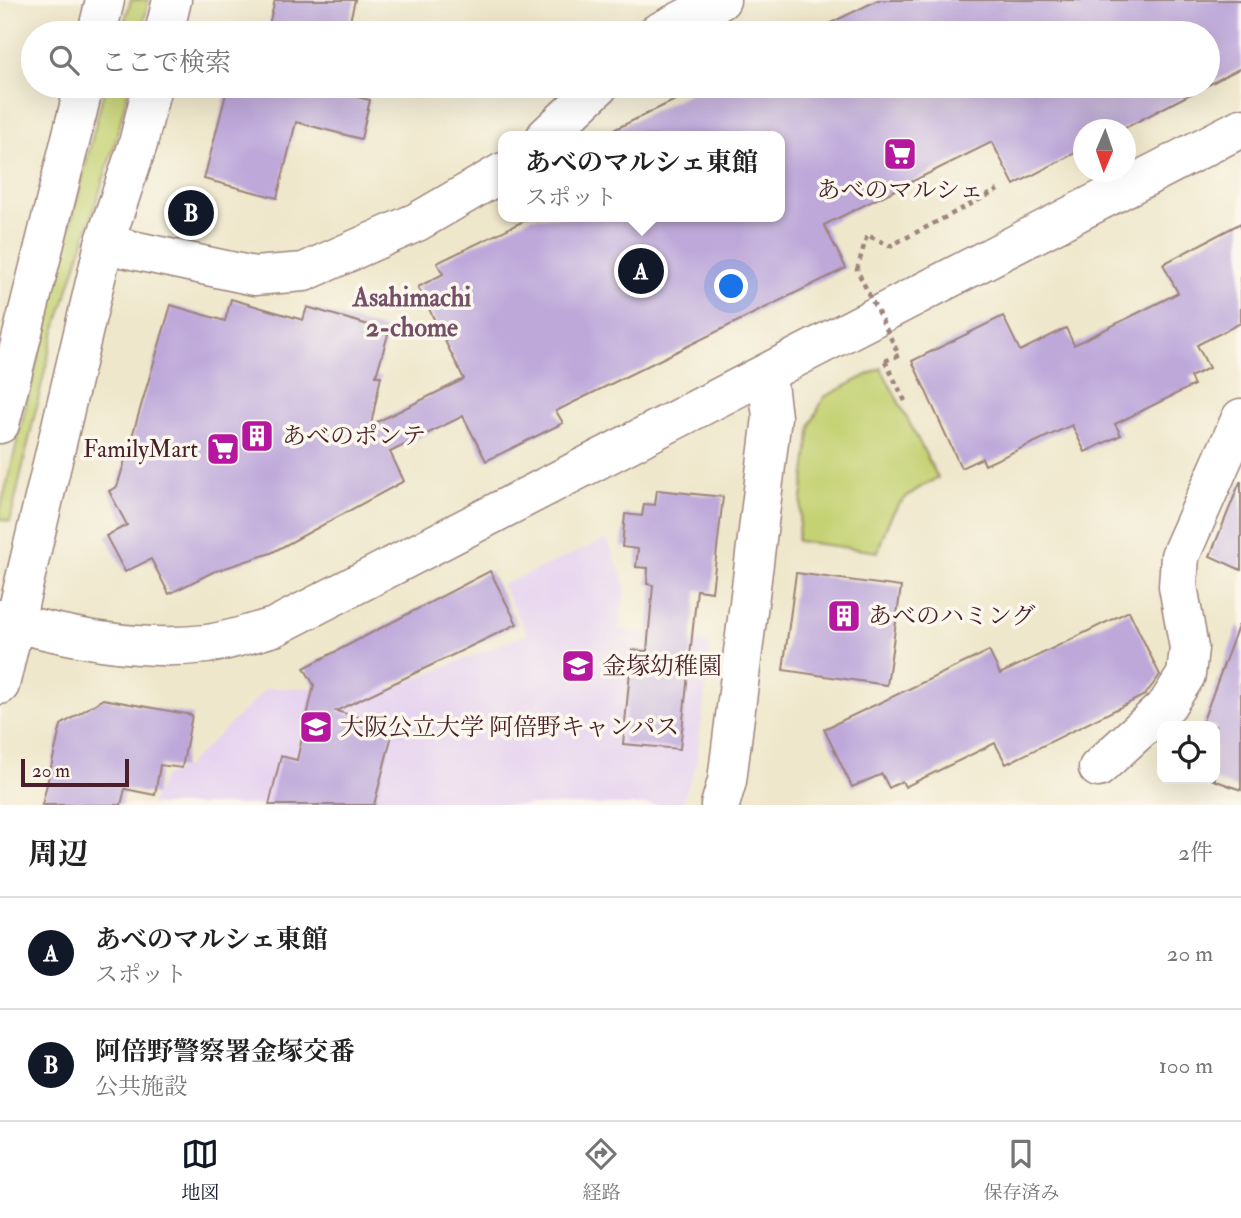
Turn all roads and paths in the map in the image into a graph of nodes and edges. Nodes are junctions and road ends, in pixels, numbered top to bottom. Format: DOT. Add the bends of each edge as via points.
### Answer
graph roads {
  1 [pos="105,0"];
  2 [pos="172,0"];
  3 [pos="721,0"];
  4 [pos="100,21"];
  5 [pos="167,21"];
  6 [pos="680,21"];
  7 [pos="81,98"];
  8 [pos="149,98"];
  9 [pos="586,98"];
  10 [pos="1241,128"];
  11 [pos="551,131"];
  12 [pos="498,175"];
  13 [pos="998,190"];
  14 [pos="104,244"];
  15 [pos="767,375"];
  16 [pos="905,401"];
  17 [pos="1241,418"];
  18 [pos="0,424"];
  19 [pos="7,621"];
  20 [pos="0,685"];
  21 [pos="1098,768"];
  22 [pos="720,805"];
  1 -- 4 [label="street"];
  2 -- 5 [label="street"];
  3 -- 6 [label="street"];
  7 -- 18 [label="street"];
  8 -- 14 [label="street"];
  9 -- 11 [label="street"];
  10 -- 15 [label="street"];
  12 -- 14 [label="street" via="417,222 304,272 254,276"];
  13 -- 16 [label="path, bridge" via="890,246 867,235 858,270 899,355 885,361"];
  14 -- 19 [label="street"];
  15 -- 19 [label="street" via="274,627 208,644 141,646"];
  15 -- 22 [label="street" via="772,417 727,781"];
  17 -- 21 [label="street" via="1180,556 1178,586 1189,648 1186,676 1167,705"];
  19 -- 20 [label="street"];
}
